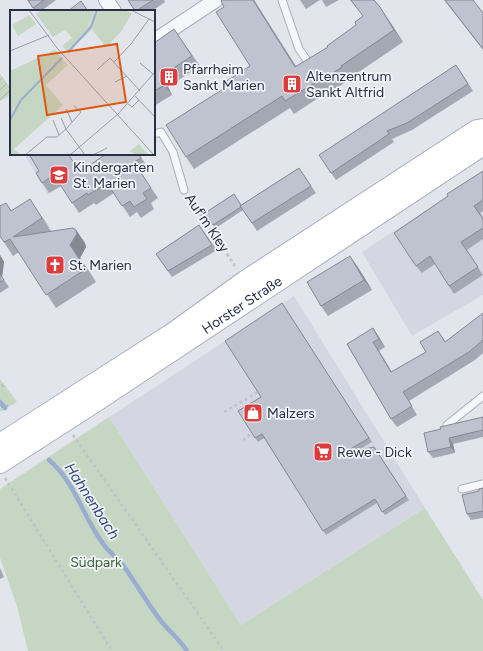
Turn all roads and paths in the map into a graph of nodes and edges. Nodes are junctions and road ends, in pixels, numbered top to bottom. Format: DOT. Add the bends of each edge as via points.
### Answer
graph roads {
  1 [pos="106,0"];
  2 [pos="216,0"];
  3 [pos="282,0"];
  4 [pos="113,10"];
  5 [pos="155,40"];
  6 [pos="309,63"];
  7 [pos="483,129"];
  8 [pos="155,134"];
  9 [pos="483,146"];
  10 [pos="184,190"];
  11 [pos="245,282"];
  12 [pos="258,392"];
  13 [pos="483,396"];
  14 [pos="224,412"];
  15 [pos="63,422"];
  16 [pos="447,425"];
  17 [pos="252,433"];
  18 [pos="243,440"];
  19 [pos="0,444"];
  20 [pos="0,462"];
  21 [pos="8,483"];
  22 [pos="483,484"];
  23 [pos="462,489"];
  24 [pos="112,651"];
  25 [pos="224,651"];
  1 -- 4 [label="street"];
  2 -- 5 [label="street"];
  3 -- 6 [label="lane" via="299,49"];
  7 -- 11 [label="main road, Horster Straße" via="477,130"];
  8 -- 10 [label="lane, Auf'm Kley" via="161,132 173,152"];
  9 -- 15 [label="main road, Horster Straße"];
  10 -- 11 [label="path, Auf'm Kley"];
  11 -- 19 [label="main road, Horster Straße" via="172,333"];
  12 -- 14 [label="path"];
  13 -- 16 [label="lane"];
  15 -- 20 [label="main road, Horster Straße"];
  15 -- 25 [label="path"];
  17 -- 18 [label="path"];
  21 -- 24 [label="path"];
  22 -- 23 [label="lane"];
}
